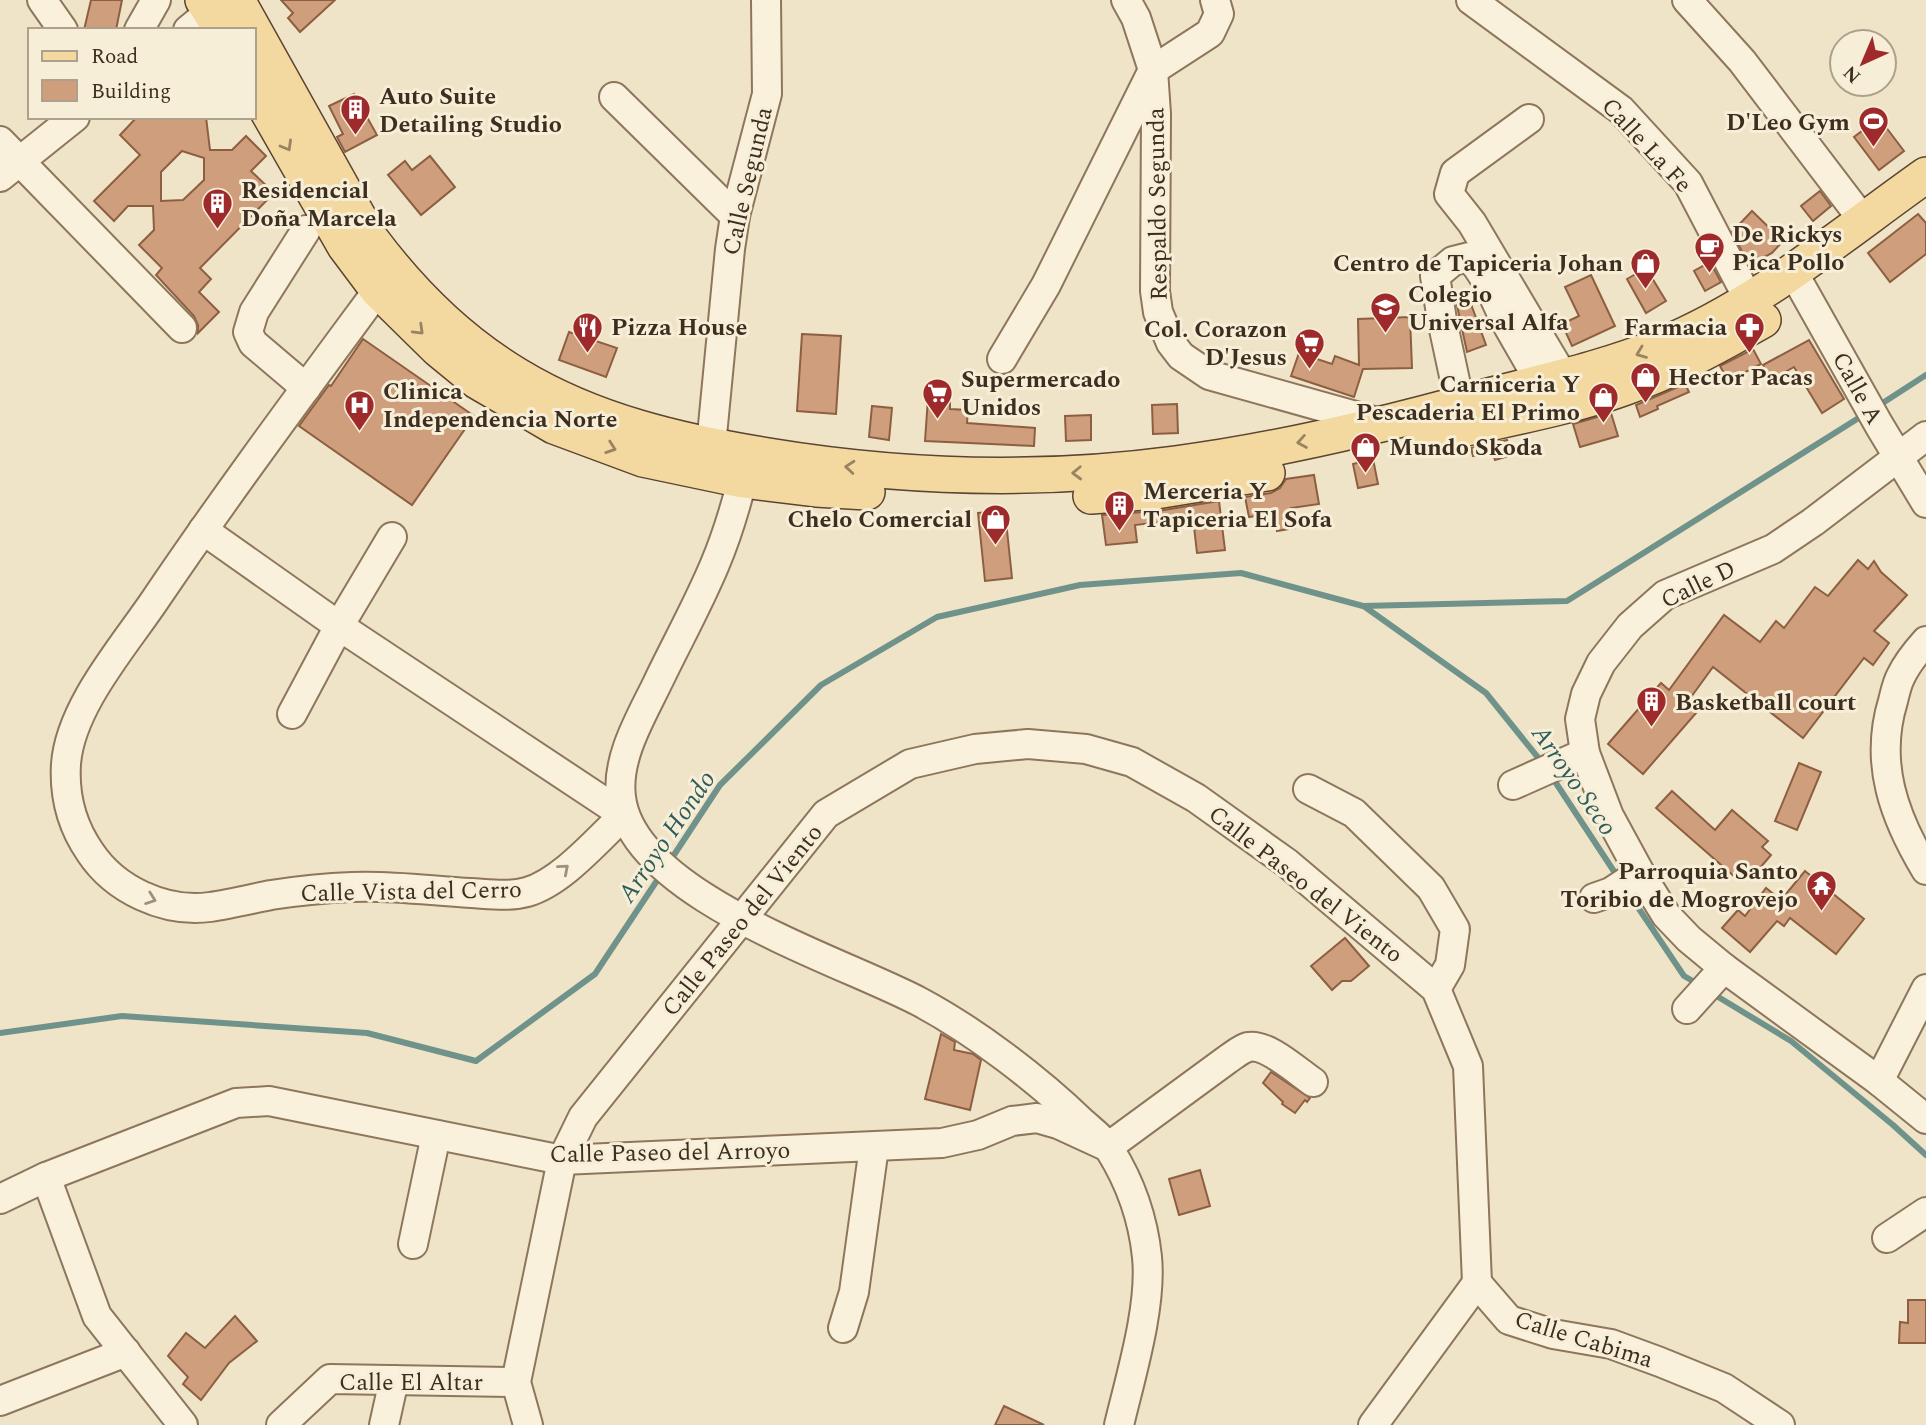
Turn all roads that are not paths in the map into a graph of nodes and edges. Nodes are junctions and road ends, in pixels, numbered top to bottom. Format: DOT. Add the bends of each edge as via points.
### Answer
graph roads {
  1 [pos="43,0"];
  2 [pos="156,0"];
  3 [pos="766,0"];
  4 [pos="1126,0"];
  5 [pos="1215,0"];
  6 [pos="1471,0"];
  7 [pos="1688,0"];
  8 [pos="62,28"];
  9 [pos="140,28"];
  10 [pos="1153,70"];
  11 [pos="256,76"];
  12 [pos="256,90"];
  13 [pos="614,97"];
  14 [pos="72,119"];
  15 [pos="1529,119"];
  16 [pos="6,160"];
  17 [pos="1926,175"];
  18 [pos="1926,203"];
  19 [pos="735,216"];
  20 [pos="1863,220"];
  21 [pos="306,230"];
  22 [pos="387,281"];
  23 [pos="1798,281"];
  24 [pos="1749,300"];
  25 [pos="182,328"];
  26 [pos="1002,359"];
  27 [pos="306,388"];
  28 [pos="1551,390"];
  29 [pos="1460,404"];
  30 [pos="1387,424"];
  31 [pos="1926,436"];
  32 [pos="711,446"];
  33 [pos="1898,456"];
  34 [pos="746,466"];
  35 [pos="1926,503"];
  36 [pos="203,530"];
  37 [pos="392,537"];
  38 [pos="339,626"];
  39 [pos="1926,641"];
  40 [pos="292,714"];
  41 [pos="1585,752"];
  42 [pos="1522,781"];
  43 [pos="1308,789"];
  44 [pos="631,827"];
  45 [pos="1926,870"];
  46 [pos="743,920"];
  47 [pos="1436,989"];
  48 [pos="1926,989"];
  49 [pos="1879,1081"];
  50 [pos="1312,1082"];
  51 [pos="1926,1119"];
  52 [pos="436,1135"];
  53 [pos="874,1146"];
  54 [pos="1108,1147"];
  55 [pos="562,1160"];
  56 [pos="46,1177"];
  57 [pos="0,1199"];
  58 [pos="1926,1212"];
  59 [pos="1887,1238"];
  60 [pos="413,1244"];
  61 [pos="1477,1283"];
  62 [pos="844,1328"];
  63 [pos="125,1352"];
  64 [pos="394,1380"];
  65 [pos="516,1382"];
  66 [pos="0,1401"];
  67 [pos="1765,1421"];
  68 [pos="183,1425"];
  69 [pos="282,1425"];
  70 [pos="384,1425"];
  71 [pos="528,1425"];
  72 [pos="1119,1425"];
  73 [pos="1373,1425"];
  1 -- 8 [label="street"];
  2 -- 9 [label="street"];
  3 -- 19 [label="street, Calle Segunda" via="767,94"];
  4 -- 10 [label="street, Respaldo Segunda"];
  5 -- 10 [label="street" via="1219,15 1210,33"];
  6 -- 24 [label="street, Calle La Fe" via="1621,110 1688,183"];
  7 -- 20 [label="street" via="1742,61"];
  10 -- 26 [label="street" via="1046,285"];
  10 -- 30 [label="street, Respaldo Segunda" via="1155,292 1171,343 1181,356 1209,375"];
  11 -- 22 [label="main road" via="363,226"];
  12 -- 22 [label="main road, one-way" via="345,246"];
  13 -- 19 [label="street"];
  14 -- 16 [label="street"];
  15 -- 28 [label="street" via="1455,173 1449,194 1472,223"];
  16 -- 25 [label="street"];
  17 -- 20 [label="main road"];
  18 -- 23 [label="main road"];
  19 -- 32 [label="street, Calle Segunda"];
  20 -- 23 [label="main road"];
  21 -- 27 [label="street" via="254,312 248,332 253,343"];
  22 -- 27 [label="street, Calle Vista del Cerro"];
  22 -- 32 [label="main road" via="519,377 554,396 649,432"];
  22 -- 34 [label="main road, one-way" via="438,349 477,381 554,426 643,459"];
  23 -- 24 [label="main road"];
  23 -- 28 [label="main road" via="1764,319 1662,373 1620,389"];
  23 -- 33 [label="street, Calle A"];
  24 -- 28 [label="main road, one-way" via="1664,344"];
  27 -- 36 [label="street, Calle Vista del Cerro"];
  28 -- 29 [label="main road"];
  28 -- 29 [label="street" via="1506,321 1481,269 1469,257 1453,261 1435,276"];
  28 -- 34 [label="main road" via="1370,452 1156,491 1030,498 816,489"];
  29 -- 30 [label="main road"];
  30 -- 34 [label="main road, one-way" via="1177,464 1080,473 944,474 820,465"];
  31 -- 33 [label="street, Calle D"];
  32 -- 34 [label="main road"];
  33 -- 35 [label="street, Calle A"];
  33 -- 41 [label="street, Calle D" via="1773,549 1665,595 1630,626 1601,663 1586,694 1580,719"];
  34 -- 44 [label="street" via="715,564 636,728 623,765 620,785"];
  36 -- 38 [label="street"];
  36 -- 44 [label="street, Calle Vista del Cerro, one-way" via="94,689 71,739 66,775 70,812 81,839 113,878 137,894 182,907 208,908 283,893 354,887 501,895 548,883"];
  37 -- 38 [label="street"];
  38 -- 40 [label="street"];
  38 -- 44 [label="street"];
  39 -- 45 [label="street" via="1900,677 1888,717 1884,755 1905,835"];
  41 -- 42 [label="street"];
  41 -- 49 [label="street, Calle D" via="1609,816 1619,885 1666,915 1689,939 1705,989"];
  43 -- 47 [label="street" via="1354,813 1432,888 1455,929 1450,965"];
  44 -- 46 [label="street" via="656,860"];
  46 -- 47 [label="street, Calle Paseo del Viento" via="826,814 910,764 975,749 1027,744 1086,749 1132,762 1196,798 1287,863"];
  46 -- 54 [label="street" via="923,1004 1007,1059 1061,1101"];
  46 -- 55 [label="street, Calle Paseo del Viento" via="583,1117"];
  47 -- 61 [label="street, Calle Paseo del Viento" via="1468,1066"];
  48 -- 49 [label="street"];
  49 -- 51 [label="street, Calle D"];
  50 -- 54 [label="street" via="1271,1052 1248,1047"];
  52 -- 55 [label="street, Calle Paseo del Arroyo"];
  52 -- 56 [label="street, Calle Paseo del Arroyo" via="268,1101 236,1103"];
  52 -- 60 [label="street"];
  53 -- 54 [label="street, Calle Paseo del Arroyo" via="942,1143 1037,1118"];
  53 -- 55 [label="street, Calle Paseo del Arroyo"];
  53 -- 62 [label="street" via="854,1292"];
  54 -- 72 [label="street" via="1137,1203 1147,1255 1148,1289"];
  55 -- 65 [label="street, Calle Paseo del Viento"];
  56 -- 57 [label="street, Calle Paseo del Arroyo"];
  56 -- 63 [label="street" via="97,1316"];
  58 -- 59 [label="street"];
  61 -- 67 [label="street, Calle Cabima" via="1509,1320 1553,1334 1611,1344 1660,1362 1724,1388"];
  61 -- 73 [label="street"];
  63 -- 66 [label="street"];
  63 -- 68 [label="street"];
  64 -- 65 [label="street, Calle El Altar"];
  64 -- 69 [label="street, Calle El Altar" via="330,1379"];
  64 -- 70 [label="street"];
  65 -- 71 [label="street"];
}
